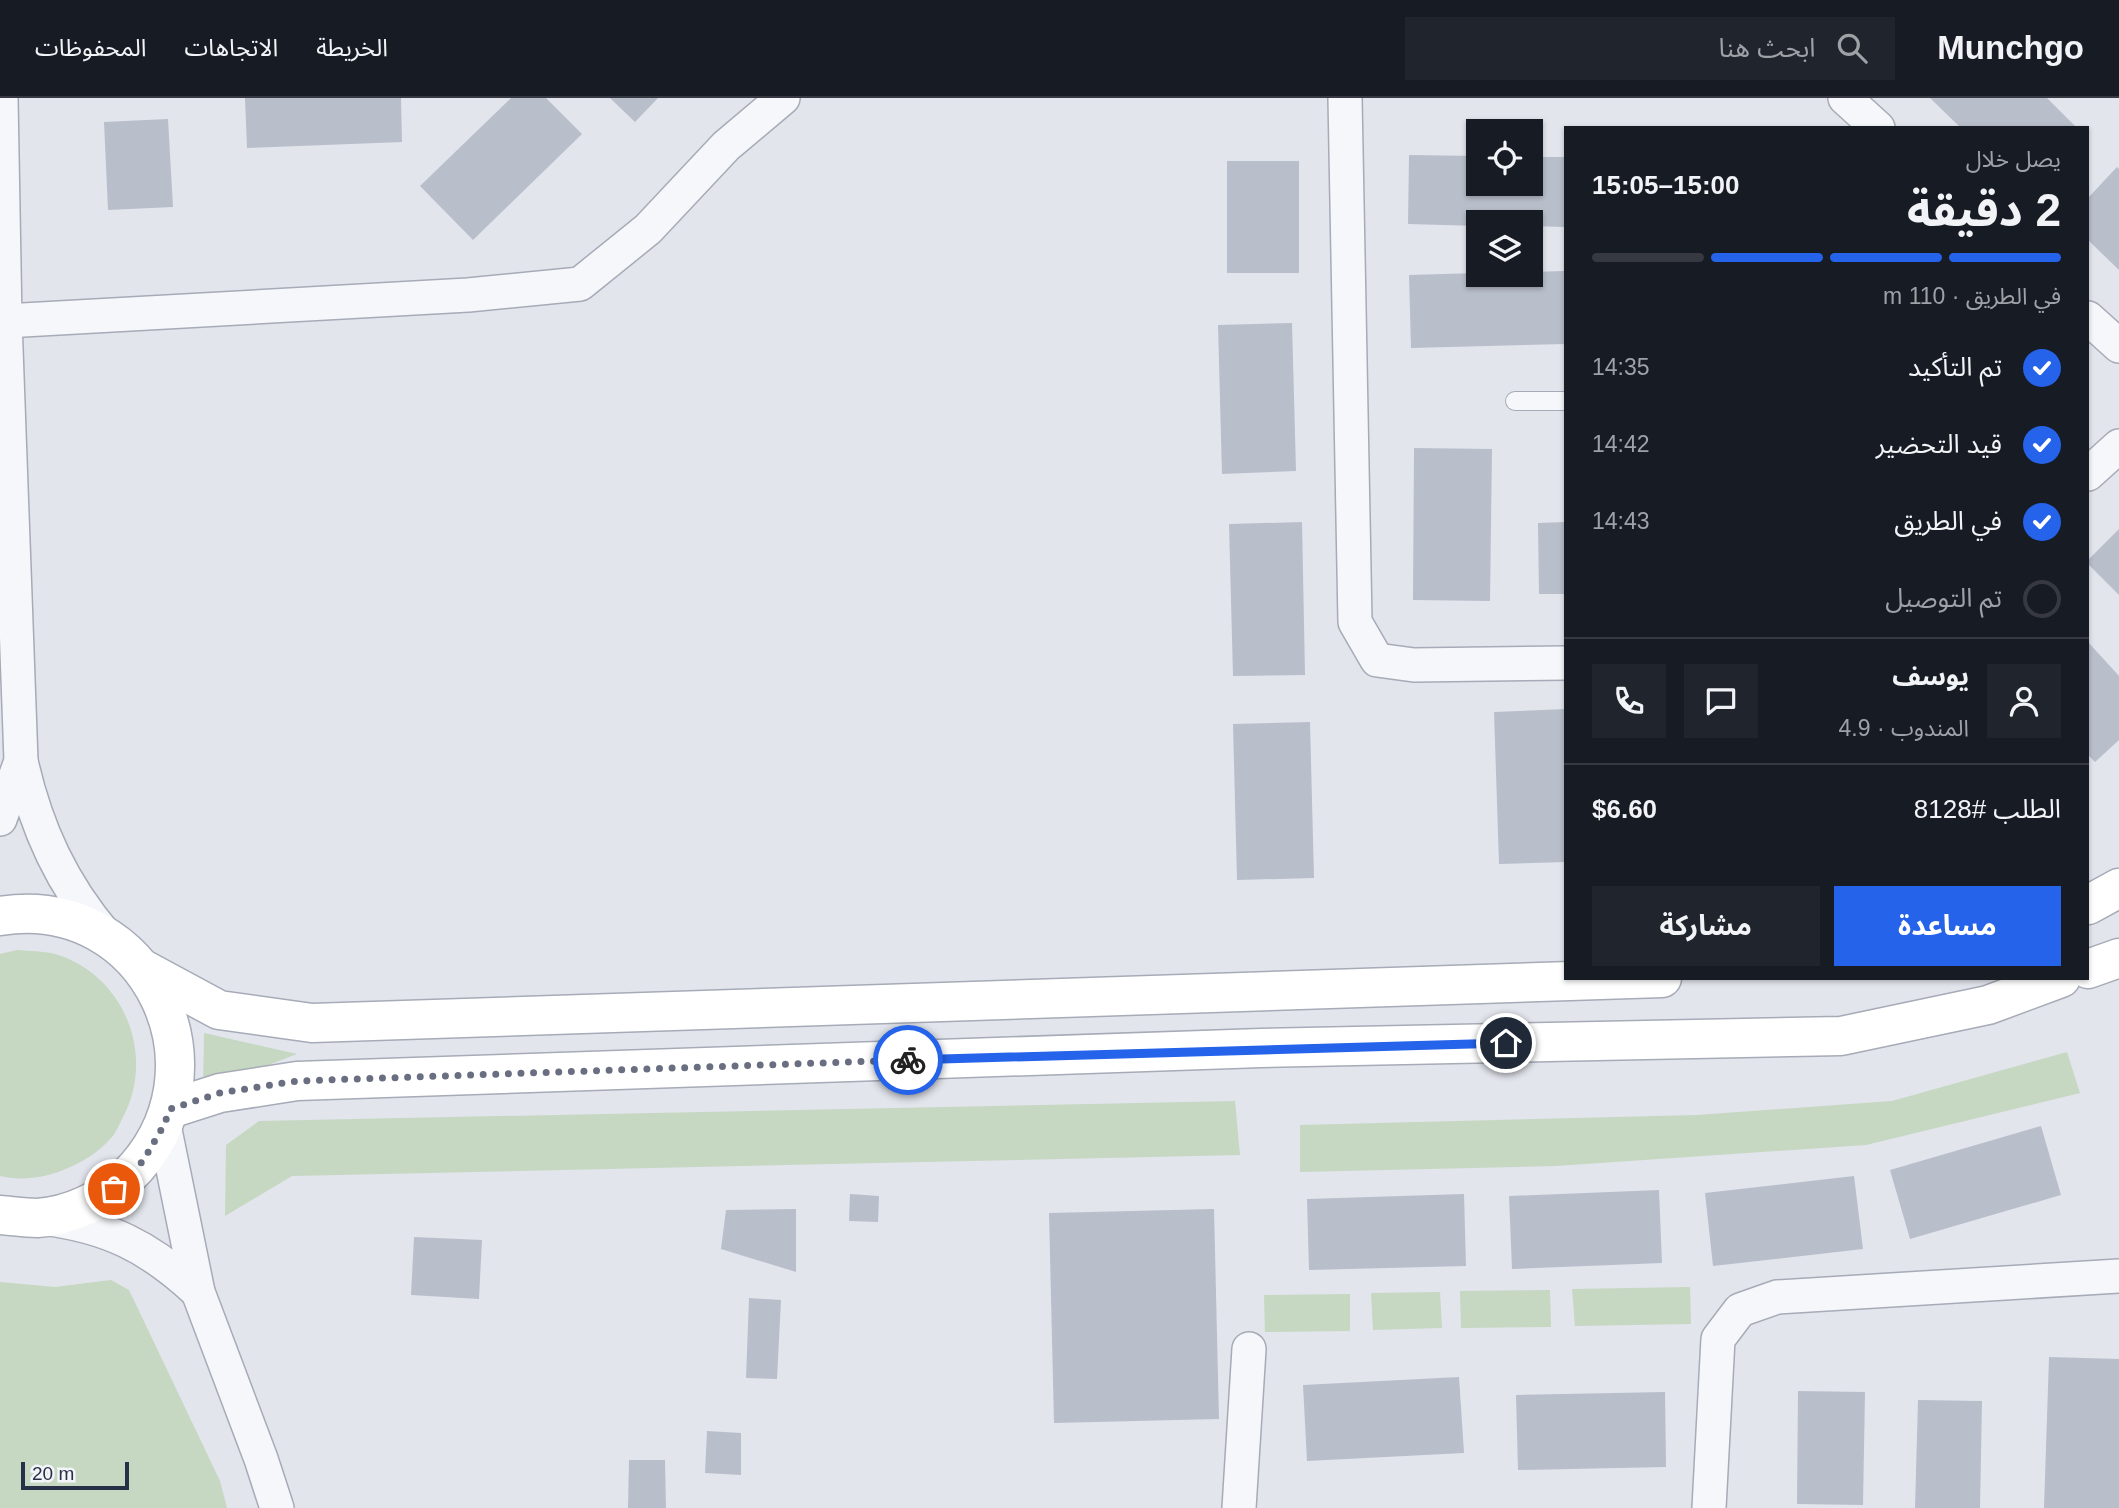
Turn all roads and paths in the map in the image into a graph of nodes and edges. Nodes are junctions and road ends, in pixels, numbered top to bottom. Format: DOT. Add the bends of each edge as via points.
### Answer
graph roads {
  1 [pos="1,98"];
  2 [pos="783,98"];
  3 [pos="1345,98"];
  4 [pos="1845,98"];
  5 [pos="1876,126"];
  6 [pos="2089,319"];
  7 [pos="5,321"];
  8 [pos="2119,346"];
  9 [pos="1515,401"];
  10 [pos="1564,401"];
  11 [pos="2119,446"];
  12 [pos="2089,473"];
  13 [pos="1564,663"];
  14 [pos="20,761"];
  15 [pos="0,818"];
  16 [pos="2119,888"];
  17 [pos="2089,904"];
  18 [pos="0,916"];
  19 [pos="107,937"];
  20 [pos="2119,958"];
  21 [pos="143,969"];
  22 [pos="2089,969"];
  23 [pos="1583,980"];
  24 [pos="2055,980"];
  25 [pos="1504,982"];
  26 [pos="1506,1043"];
  27 [pos="167,1117"];
  28 [pos="0,1215"];
  29 [pos="37,1218"];
  30 [pos="2119,1276"];
  31 [pos="198,1292"];
  32 [pos="1249,1349"];
  33 [pos="277,1508"];
  34 [pos="1240,1508"];
  35 [pos="1709,1508"];
  1 -- 7 [label="street"];
  2 -- 7 [label="street" via="726,146 648,229 580,284 468,295"];
  3 -- 13 [label="street" via="1355,622 1377,660 1413,665"];
  4 -- 5 [label="street"];
  6 -- 8 [label="street"];
  7 -- 14 [label="street"];
  9 -- 10 [label="lane"];
  11 -- 12 [label="street"];
  14 -- 15 [label="street"];
  14 -- 19 [label="street" via="45,843 72,893"];
  16 -- 17 [label="street"];
  18 -- 19 [label="street" via="22,912 67,918"];
  19 -- 21 [label="street"];
  20 -- 22 [label="street"];
  21 -- 25 [label="street" via="219,1010 312,1023"];
  21 -- 27 [label="street" via="162,1000 173,1036 176,1073"];
  23 -- 25 [label="street"];
  24 -- 26 [label="street" via="1988,1004 1841,1036"];
  25 -- 26 [label="street"];
  26 -- 27 [label="street" via="297,1081 220,1093"];
  27 -- 29 [label="street" via="143,1161 114,1189 78,1209"];
  27 -- 31 [label="street"];
  28 -- 29 [label="street"];
  29 -- 31 [label="street" via="73,1222 141,1247 172,1267"];
  30 -- 35 [label="street" via="1777,1297 1740,1310 1718,1339"];
  31 -- 33 [label="street"];
  32 -- 34 [label="street"];
}
